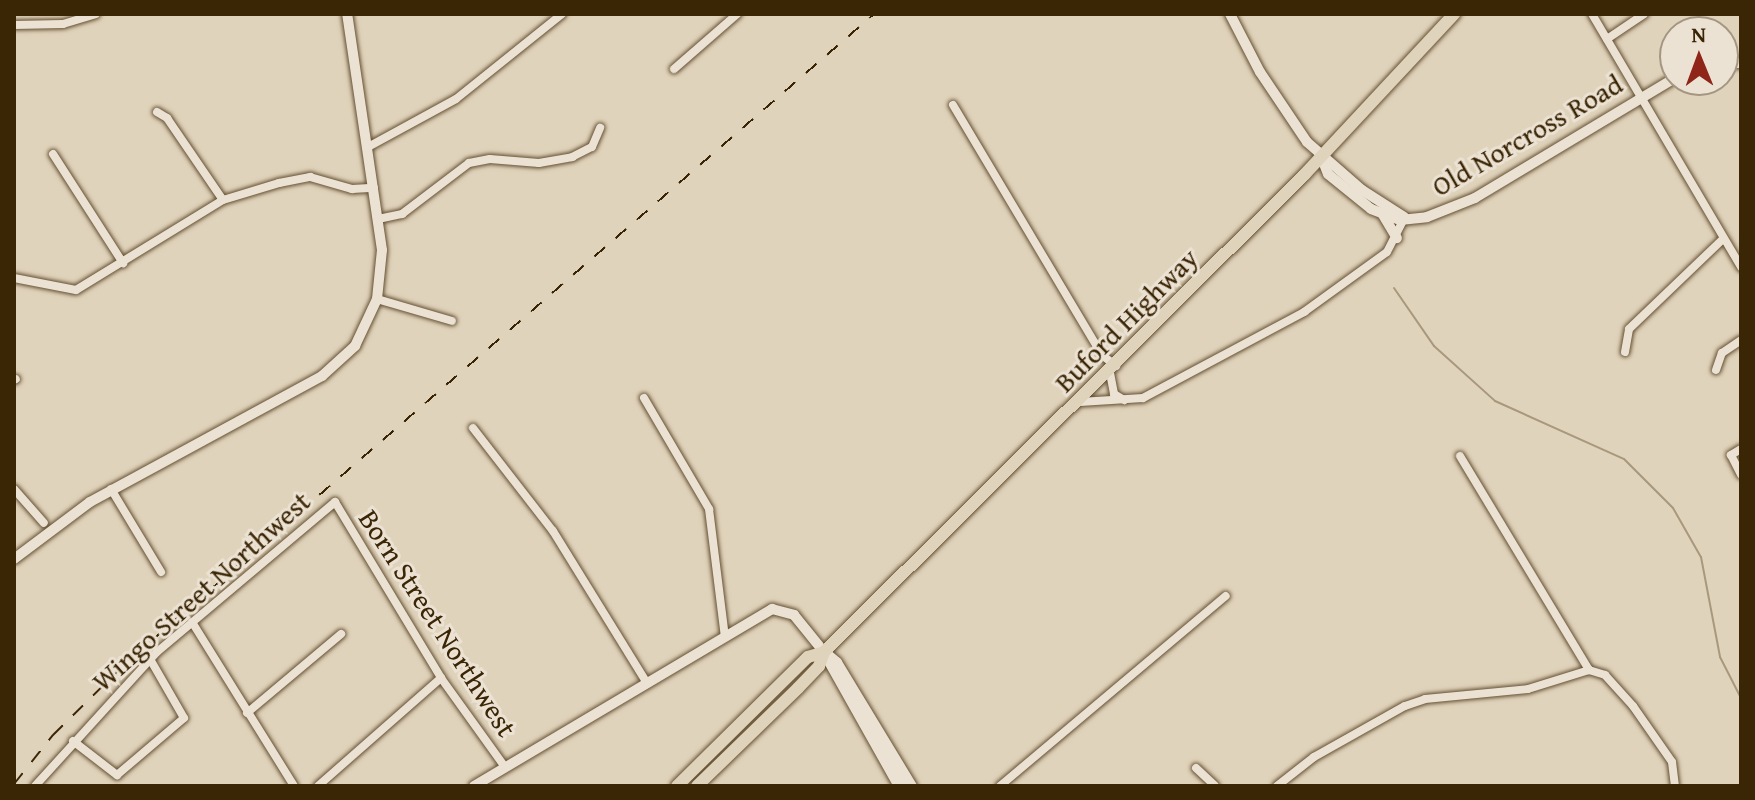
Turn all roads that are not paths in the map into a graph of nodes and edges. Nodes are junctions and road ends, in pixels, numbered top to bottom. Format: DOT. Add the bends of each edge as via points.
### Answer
graph roads {
  1 [pos="95,14"];
  2 [pos="347,14"];
  3 [pos="562,14"];
  4 [pos="737,14"];
  5 [pos="1230,14"];
  6 [pos="1454,14"];
  7 [pos="1592,14"];
  8 [pos="1644,14"];
  9 [pos="14,25"];
  10 [pos="1607,39"];
  11 [pos="674,69"];
  12 [pos="1659,88"];
  13 [pos="1643,97"];
  14 [pos="953,105"];
  15 [pos="157,112"];
  16 [pos="600,128"];
  17 [pos="368,147"];
  18 [pos="53,154"];
  19 [pos="1321,156"];
  20 [pos="374,188"];
  21 [pos="223,200"];
  22 [pos="1378,212"];
  23 [pos="1404,217"];
  24 [pos="378,219"];
  25 [pos="1397,238"];
  26 [pos="1723,239"];
  27 [pos="123,263"];
  28 [pos="1741,267"];
  29 [pos="14,278"];
  30 [pos="377,299"];
  31 [pos="452,321"];
  32 [pos="1741,340"];
  33 [pos="1625,352"];
  34 [pos="1113,369"];
  35 [pos="1716,370"];
  36 [pos="644,398"];
  37 [pos="1125,401"];
  38 [pos="1080,402"];
  39 [pos="473,428"];
  40 [pos="1741,449"];
  41 [pos="1460,456"];
  42 [pos="1741,475"];
  43 [pos="14,489"];
  44 [pos="111,489"];
  45 [pos="335,502"];
  46 [pos="44,523"];
  47 [pos="14,559"];
  48 [pos="161,572"];
  49 [pos="1226,596"];
  50 [pos="192,622"];
  51 [pos="341,634"];
  52 [pos="725,637"];
  53 [pos="824,652"];
  54 [pos="150,659"];
  55 [pos="1589,670"];
  56 [pos="441,678"];
  57 [pos="836,682"];
  58 [pos="647,683"];
  59 [pos="798,688"];
  60 [pos="247,713"];
  61 [pos="73,741"];
  62 [pos="505,767"];
  63 [pos="1196,768"];
  64 [pos="477,785"];
  65 [pos="681,785"];
  66 [pos="35,786"];
  67 [pos="294,786"];
  68 [pos="318,786"];
  69 [pos="697,786"];
  70 [pos="899,786"];
  71 [pos="911,786"];
  72 [pos="1000,786"];
  73 [pos="1215,786"];
  74 [pos="1277,786"];
  75 [pos="1675,786"];
  1 -- 9 [label="street" via="63,24"];
  2 -- 17 [label="street"];
  3 -- 17 [label="street" via="456,99"];
  4 -- 11 [label="street"];
  5 -- 19 [label="street" via="1281,106"];
  6 -- 19 [label="main road, Buford Highway"];
  7 -- 10 [label="street"];
  8 -- 10 [label="street"];
  10 -- 13 [label="street"];
  12 -- 13 [label="street, Old Norcross Road"];
  13 -- 23 [label="street, Old Norcross Road" via="1448,212"];
  13 -- 26 [label="street"];
  14 -- 34 [label="street"];
  15 -- 21 [label="street" via="167,118"];
  16 -- 24 [label="street" via="592,147 572,157 539,163 469,163 416,206"];
  17 -- 20 [label="street"];
  18 -- 27 [label="street"];
  19 -- 22 [label="street" via="1328,174"];
  19 -- 23 [label="street"];
  19 -- 34 [label="main road, Buford Highway"];
  20 -- 21 [label="street" via="352,189 310,177"];
  20 -- 24 [label="street"];
  21 -- 27 [label="street"];
  22 -- 23 [label="street"];
  22 -- 25 [label="street"];
  23 -- 25 [label="street, Old Norcross Road"];
  24 -- 30 [label="street"];
  25 -- 37 [label="street, Old Norcross Road" via="1379,259 1304,312 1143,398"];
  26 -- 28 [label="street"];
  26 -- 33 [label="street" via="1629,329"];
  27 -- 29 [label="street" via="76,290"];
  30 -- 31 [label="street"];
  30 -- 44 [label="street" via="369,323 342,362"];
  32 -- 35 [label="street" via="1722,353"];
  34 -- 37 [label="street" via="1114,394"];
  34 -- 38 [label="main road, Buford Highway"];
  36 -- 52 [label="street" via="709,509"];
  37 -- 38 [label="street, Old Norcross Road"];
  38 -- 53 [label="main road, Buford Highway"];
  39 -- 58 [label="street" via="553,531"];
  40 -- 42 [label="street" via="1731,455"];
  41 -- 55 [label="street"];
  43 -- 46 [label="street"];
  44 -- 47 [label="street"];
  44 -- 48 [label="street"];
  45 -- 50 [label="street, Wingo Street Northwest"];
  45 -- 56 [label="street, Born Street Northwest"];
  49 -- 72 [label="street"];
  50 -- 54 [label="street, Wingo Street Northwest"];
  50 -- 60 [label="street"];
  51 -- 60 [label="street"];
  52 -- 53 [label="street" via="765,612 782,609 794,615"];
  52 -- 58 [label="street"];
  53 -- 57 [label="main road"];
  53 -- 59 [label="main road, Buford Highway" via="819,666"];
  53 -- 65 [label="main road, Buford Highway" via="808,657"];
  53 -- 71 [label="main road" via="836,662"];
  54 -- 61 [label="street, Wingo Street Northwest"];
  54 -- 61 [label="street" via="184,718 117,775"];
  55 -- 74 [label="street" via="1528,689 1425,699 1405,706 1314,757"];
  55 -- 75 [label="street" via="1605,675 1633,706 1672,762"];
  56 -- 62 [label="street, Born Street Northwest"];
  56 -- 68 [label="street"];
  57 -- 59 [label="main road" via="814,677"];
  57 -- 70 [label="main road"];
  58 -- 62 [label="street"];
  59 -- 69 [label="main road, Buford Highway"];
  60 -- 67 [label="street"];
  61 -- 66 [label="street, Wingo Street Northwest"];
  62 -- 64 [label="street"];
  63 -- 73 [label="street"];
}
